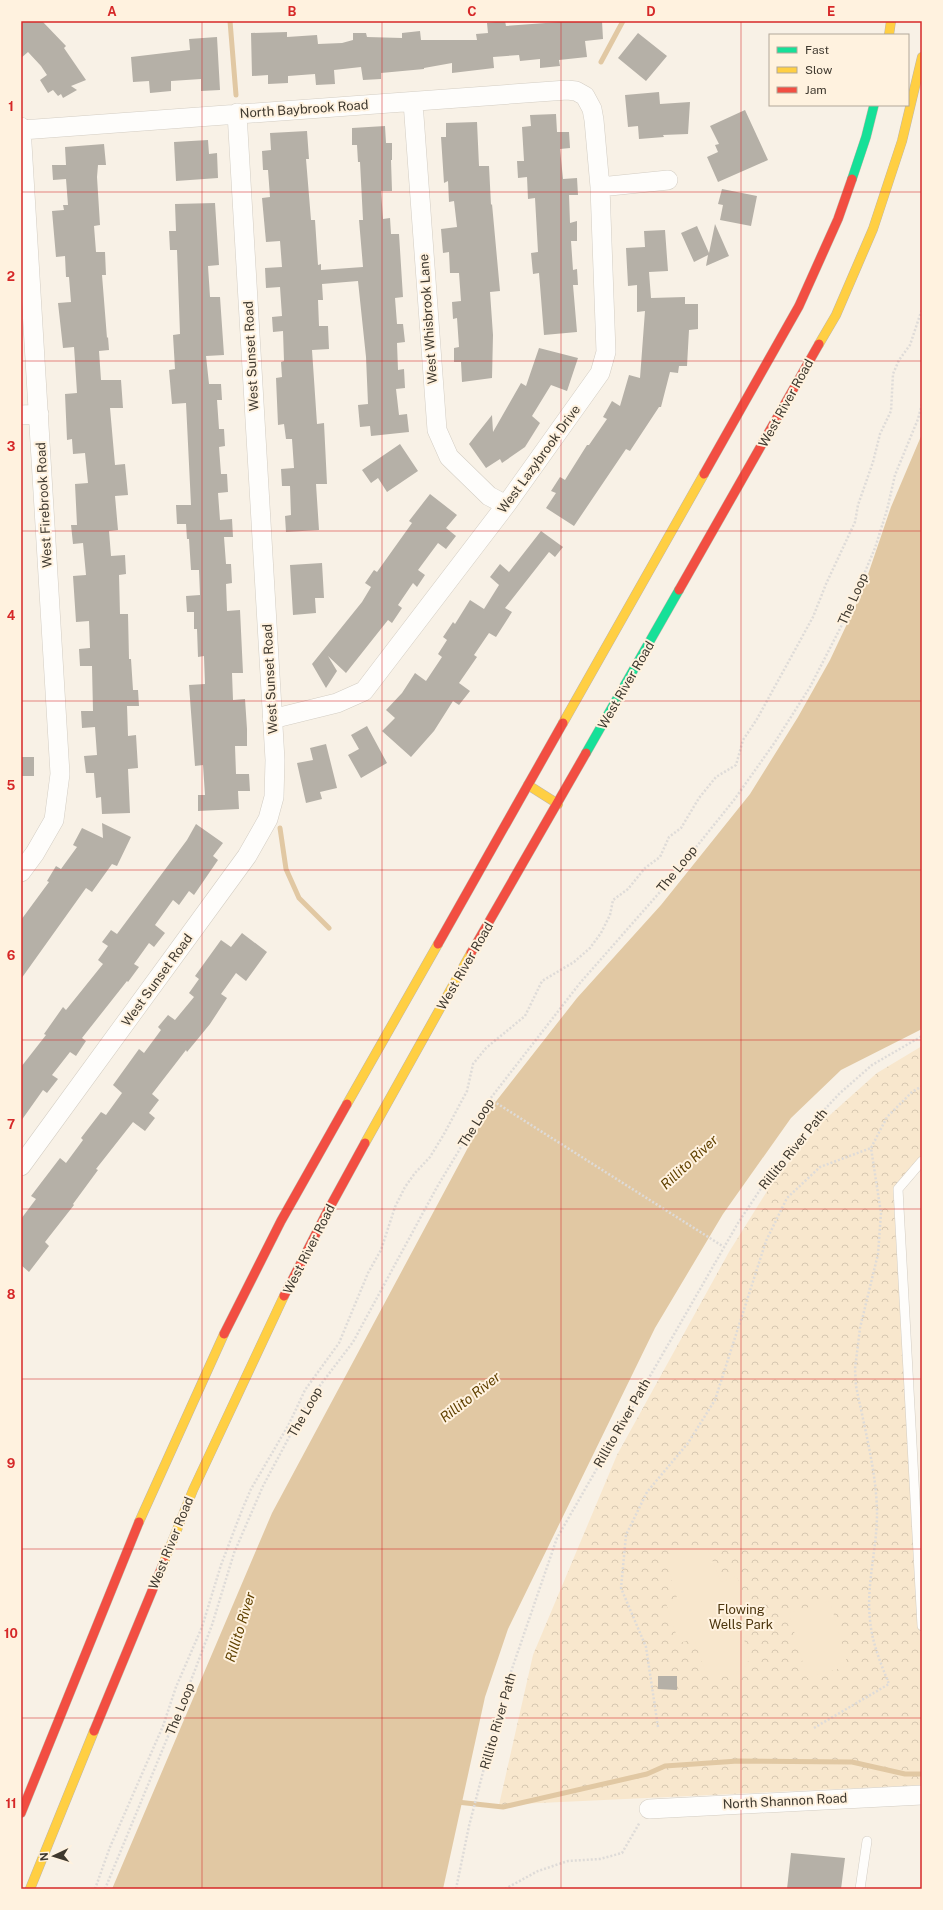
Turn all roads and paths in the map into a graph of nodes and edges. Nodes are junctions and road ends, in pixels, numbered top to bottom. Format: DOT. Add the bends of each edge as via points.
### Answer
graph roads {
  1 [pos="891,21"];
  2 [pos="889,34"];
  3 [pos="922,57"];
  4 [pos="589,91"];
  5 [pos="413,102"];
  6 [pos="874,106"];
  7 [pos="237,113"];
  8 [pos="21,128"];
  9 [pos="668,180"];
  10 [pos="600,187"];
  11 [pos="922,309"];
  12 [pos="922,404"];
  13 [pos="30,414"];
  14 [pos="506,505"];
  15 [pos="272,719"];
  16 [pos="528,785"];
  17 [pos="558,804"];
  18 [pos="21,872"];
  19 [pos="922,1036"];
  20 [pos="922,1086"];
  21 [pos="490,1099"];
  22 [pos="871,1148"];
  23 [pos="922,1161"];
  24 [pos="21,1166"];
  25 [pos="724,1247"];
  26 [pos="922,1626"];
  27 [pos="658,1727"];
  28 [pos="814,1728"];
  29 [pos="922,1795"];
  30 [pos="649,1809"];
  31 [pos="21,1813"];
  32 [pos="866,1841"];
  33 [pos="30,1889"];
  34 [pos="95,1889"];
  35 [pos="105,1889"];
  36 [pos="456,1889"];
  37 [pos="505,1889"];
  38 [pos="860,1889"];
  1 -- 2 [label="main road"];
  3 -- 17 [label="main road, West River Road" via="902,141 873,229 836,315"];
  4 -- 5 [label="street, North Baybrook Road" via="567,90"];
  4 -- 10 [label="street, West Lazybrook Drive"];
  5 -- 7 [label="street, North Baybrook Road"];
  5 -- 14 [label="street, West Whisbrook Lane" via="437,430 449,457 489,496"];
  6 -- 16 [label="main road" via="838,219 799,306"];
  7 -- 8 [label="street, North Baybrook Road"];
  7 -- 15 [label="street, West Sunset Road"];
  8 -- 13 [label="street, West Firebrook Road"];
  9 -- 10 [label="street"];
  10 -- 14 [label="street, West Lazybrook Drive" via="606,352 604,363 593,384"];
  11 -- 34 [label="path" via="910,345 893,374 891,411 880,434 855,522 813,617 743,740 736,764 716,777 699,798 681,828 670,837 660,857 645,868 628,889 613,900 610,915 590,948 574,962 542,981 525,1016 486,1048 473,1064 467,1091 444,1134 430,1157 415,1172 395,1207 381,1250 368,1273 339,1343 306,1390 251,1489 221,1565 202,1627"];
  12 -- 21 [label="path, The Loop" via="895,475 875,548 847,615 810,687 734,800 660,892 580,982"];
  13 -- 18 [label="street, West Firebrook Road" via="60,774 54,820"];
  14 -- 15 [label="street, West Lazybrook Drive" via="364,691 337,703"];
  15 -- 24 [label="street, West Sunset Road" via="274,798 268,820 247,856"];
  16 -- 17 [label="main road"];
  16 -- 31 [label="main road" via="281,1221 227,1328 148,1501"];
  17 -- 33 [label="main road, West River Road" via="329,1209 264,1337 193,1490"];
  19 -- 25 [label="path, Rillito River Path" via="872,1065 839,1094 772,1172"];
  20 -- 22 [label="path" via="912,1092 887,1117"];
  21 -- 25 [label="path"];
  21 -- 35 [label="path, The Loop" via="437,1187 353,1342 309,1400 263,1486 234,1553 212,1625 190,1683"];
  22 -- 27 [label="path" via="820,1167 787,1198 766,1242 715,1400 688,1443 647,1492 626,1535 621,1588 646,1647"];
  22 -- 28 [label="path" via="881,1220 878,1254 860,1328 855,1369 876,1488 877,1515 870,1620 876,1651 889,1684"];
  23 -- 26 [label="lane" via="898,1189"];
  25 -- 36 [label="path, Rillito River Path" via="557,1538 503,1695 469,1826"];
  29 -- 30 [label="street, North Shannon Road"];
  30 -- 37 [label="path" via="622,1852 600,1859 568,1861 538,1871"];
  32 -- 38 [label="lane"];
}
